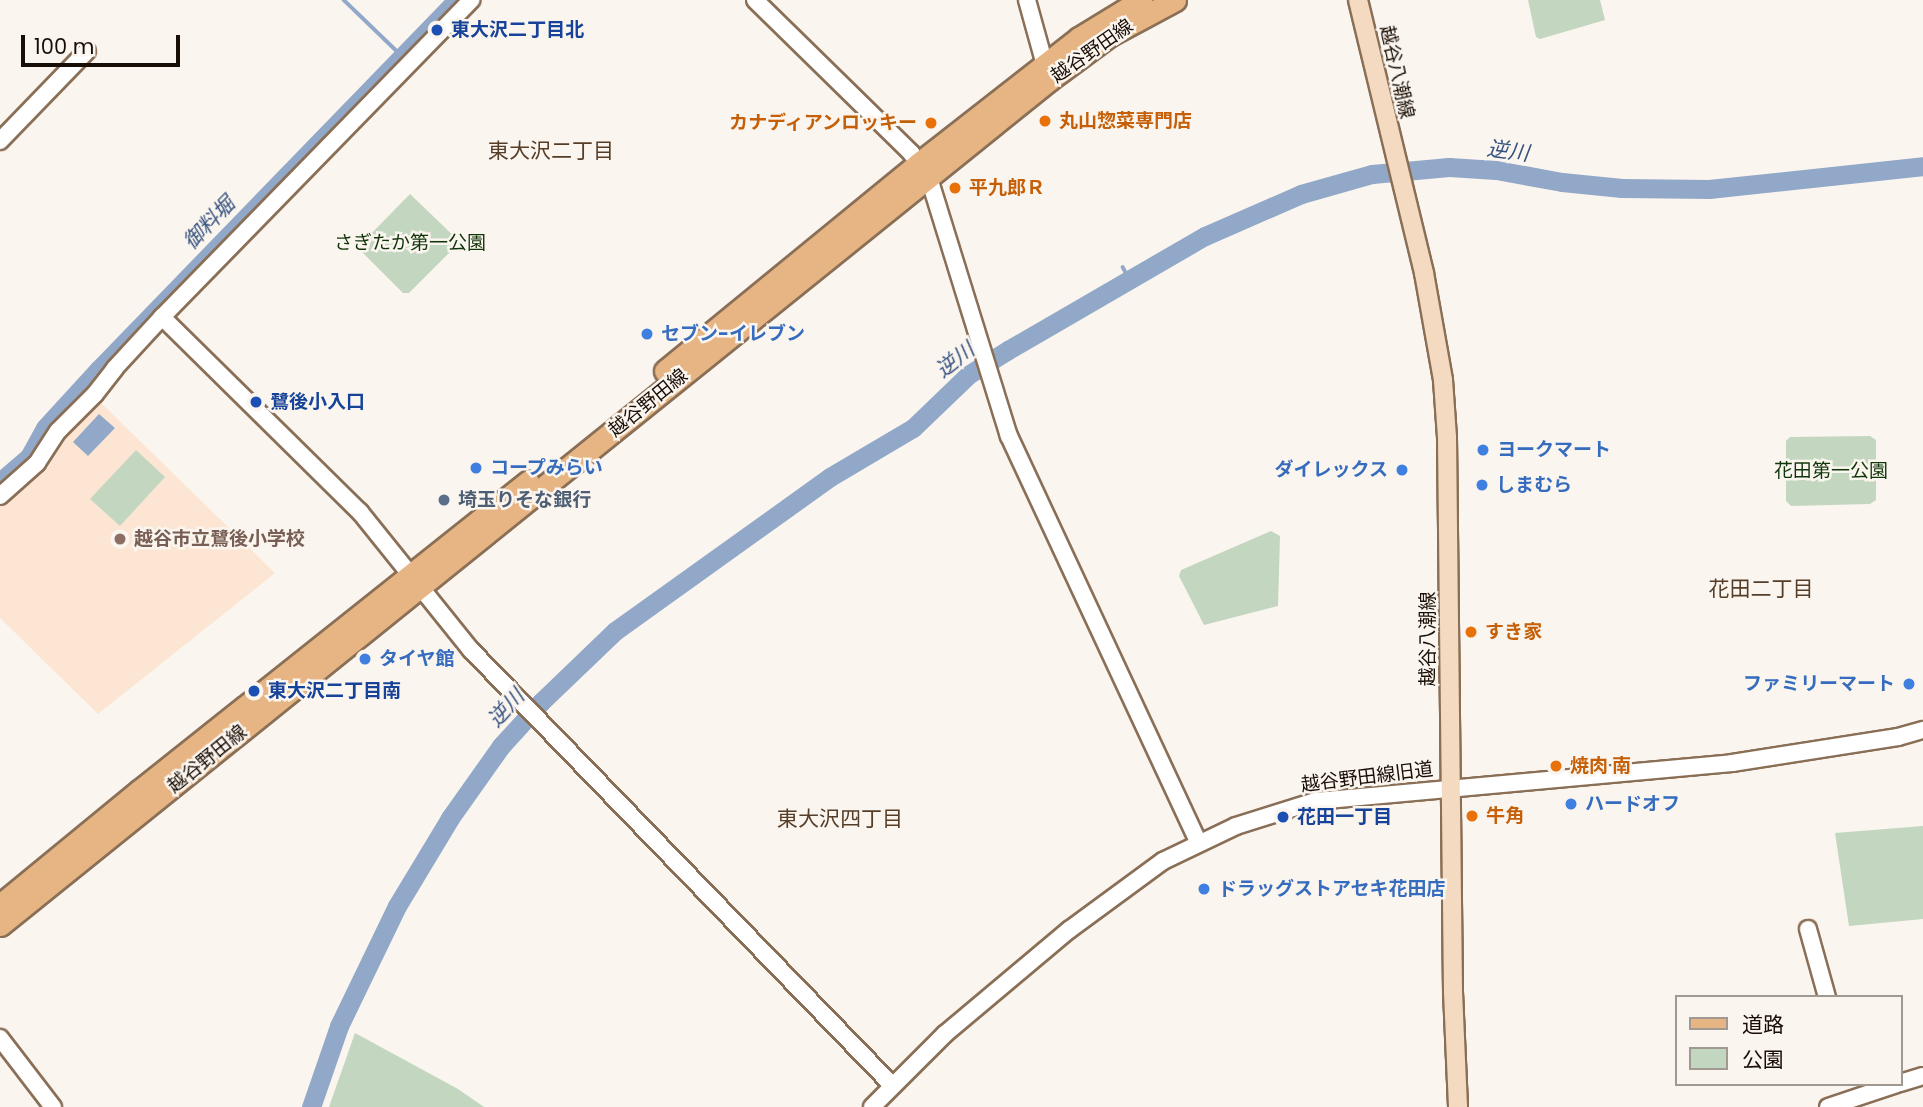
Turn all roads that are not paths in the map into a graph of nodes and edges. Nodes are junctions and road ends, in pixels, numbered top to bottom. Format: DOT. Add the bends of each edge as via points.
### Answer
graph roads {
  1 [pos="471,0"];
  2 [pos="755,0"];
  3 [pos="1027,0"];
  4 [pos="1141,0"];
  5 [pos="1175,0"];
  6 [pos="1358,0"];
  7 [pos="87,51"];
  8 [pos="1045,65"];
  9 [pos="0,141"];
  10 [pos="924,171"];
  11 [pos="162,317"];
  12 [pos="0,496"];
  13 [pos="416,582"];
  14 [pos="1923,730"];
  15 [pos="1450,788"];
  16 [pos="1198,842"];
  17 [pos="0,905"];
  18 [pos="0,925"];
  19 [pos="1808,929"];
  20 [pos="1826,995"];
  21 [pos="0,1038"];
  22 [pos="1923,1076"];
  23 [pos="1902,1083"];
  24 [pos="892,1085"];
  25 [pos="1892,1086"];
  26 [pos="1858,1096"];
  27 [pos="53,1107"];
  28 [pos="872,1107"];
  29 [pos="1458,1107"];
  30 [pos="1828,1107"];
  1 -- 11 [label="street"];
  2 -- 10 [label="street"];
  3 -- 8 [label="street"];
  4 -- 8 [label="main road, 越谷野田線"];
  5 -- 10 [label="main road, 越谷野田線" via="1085,52"];
  6 -- 15 [label="main road, 越谷八潮線" via="1431,307 1443,380"];
  7 -- 9 [label="street"];
  8 -- 10 [label="main road, 越谷野田線"];
  10 -- 13 [label="main road, 越谷野田線"];
  10 -- 16 [label="street" via="1009,436"];
  11 -- 12 [label="street" via="58,431 37,463"];
  11 -- 13 [label="street" via="360,512"];
  13 -- 17 [label="main road, 越谷野田線" via="147,784"];
  13 -- 18 [label="main road, 越谷野田線"];
  13 -- 24 [label="street" via="471,650"];
  14 -- 15 [label="street, 越谷野田線旧道" via="1732,763"];
  15 -- 16 [label="street, 越谷野田線旧道" via="1317,801 1274,812"];
  15 -- 29 [label="main road, 越谷八潮線"];
  16 -- 24 [label="street, 越谷野田線旧道" via="1163,861 1069,930 963,1018"];
  19 -- 20 [label="street"];
  21 -- 27 [label="street"];
  22 -- 23 [label="street"];
  24 -- 28 [label="street, 越谷野田線旧道"];
  25 -- 26 [label="street"];
  26 -- 30 [label="street"];
}
